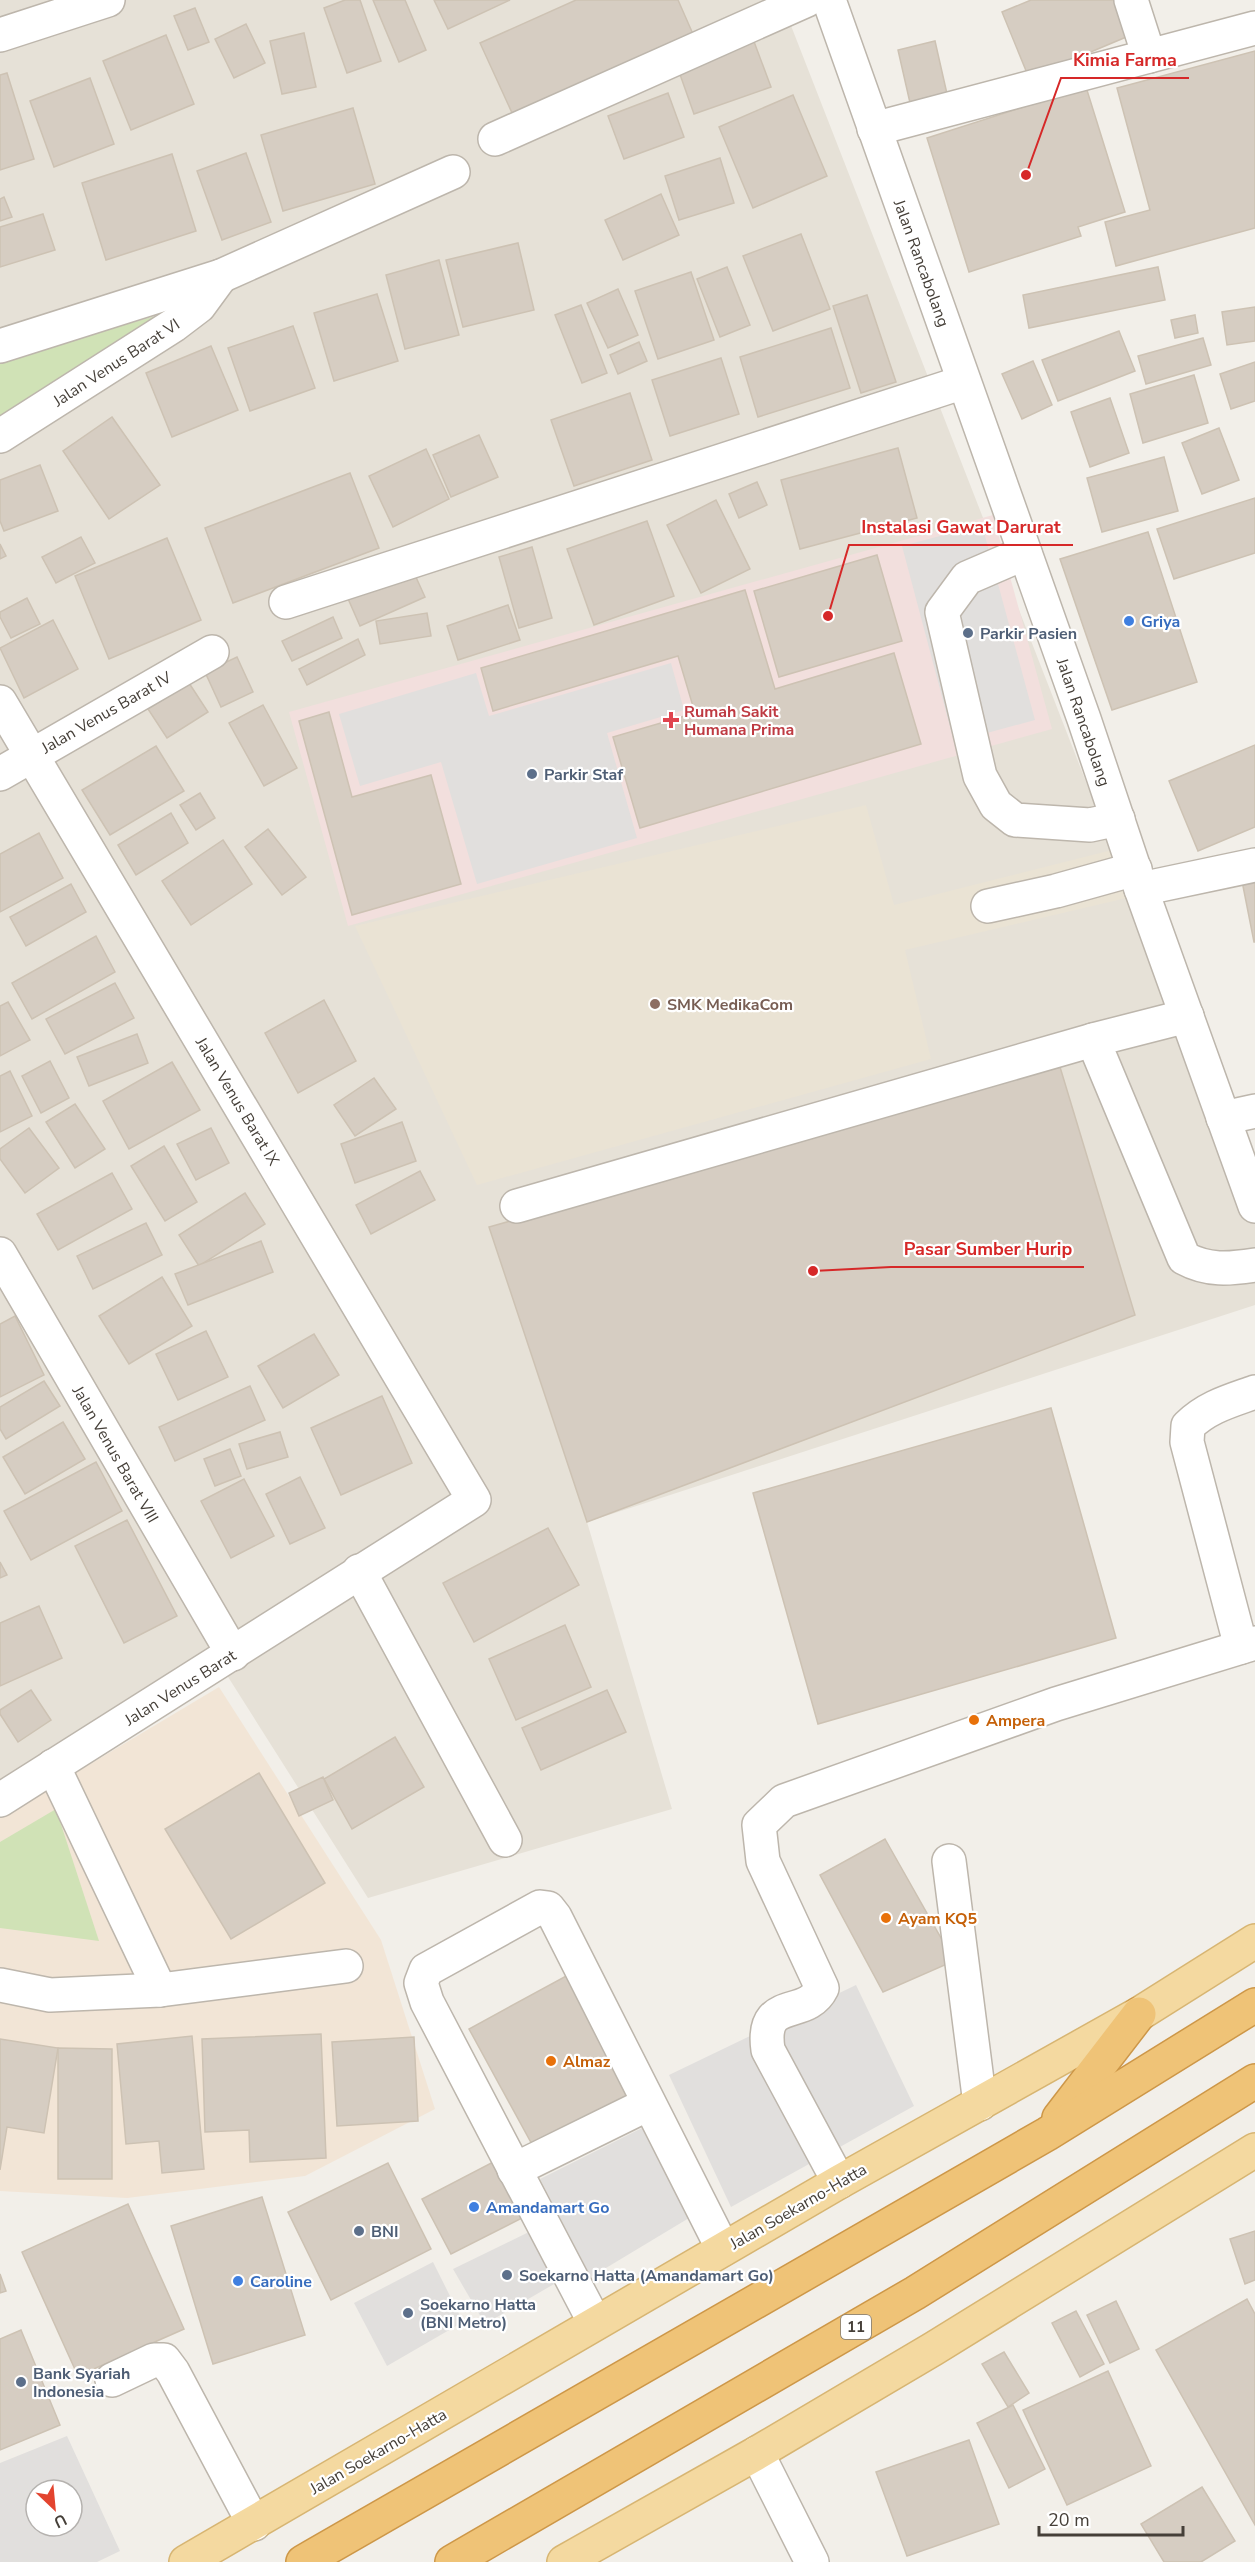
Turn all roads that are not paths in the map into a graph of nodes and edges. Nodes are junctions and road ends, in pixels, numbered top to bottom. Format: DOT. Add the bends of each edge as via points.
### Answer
graph roads {
  1 [pos="108,0"];
  2 [pos="807,0"];
  3 [pos="829,0"];
  4 [pos="1131,0"];
  5 [pos="1255,28"];
  6 [pos="0,35"];
  7 [pos="1149,56"];
  8 [pos="874,129"];
  9 [pos="495,139"];
  10 [pos="453,172"];
  11 [pos="221,276"];
  12 [pos="0,346"];
  13 [pos="964,382"];
  14 [pos="0,436"];
  15 [pos="1025,552"];
  16 [pos="286,602"];
  17 [pos="212,652"];
  18 [pos="0,702"];
  19 [pos="32,754"];
  20 [pos="0,774"];
  21 [pos="1118,819"];
  22 [pos="1255,865"];
  23 [pos="1138,879"];
  24 [pos="988,906"];
  25 [pos="1187,1016"];
  26 [pos="1093,1040"];
  27 [pos="1255,1112"];
  28 [pos="1223,1118"];
  29 [pos="517,1206"];
  30 [pos="1255,1206"];
  31 [pos="0,1254"];
  32 [pos="1255,1264"];
  33 [pos="1255,1392"];
  34 [pos="474,1500"];
  35 [pos="359,1571"];
  36 [pos="1248,1645"];
  37 [pos="232,1654"];
  38 [pos="53,1766"];
  39 [pos="3,1792"];
  40 [pos="505,1840"];
  41 [pos="949,1861"];
  42 [pos="1255,1941"];
  43 [pos="346,1966"];
  44 [pos="0,1985"];
  45 [pos="160,1990"];
  46 [pos="1255,2005"];
  47 [pos="1138,2014"];
  48 [pos="1255,2081"];
  49 [pos="648,2104"];
  50 [pos="980,2104"];
  51 [pos="1047,2134"];
  52 [pos="1255,2150"];
  53 [pos="514,2170"];
  54 [pos="839,2182"];
  55 [pos="723,2249"];
  56 [pos="595,2323"];
  57 [pos="112,2380"];
  58 [pos="757,2453"];
  59 [pos="254,2524"];
  60 [pos="186,2562"];
  61 [pos="303,2562"];
  62 [pos="452,2562"];
  63 [pos="564,2562"];
  64 [pos="812,2562"];
  1 -- 6 [label="street"];
  2 -- 9 [label="street"];
  3 -- 8 [label="street, Jalan Rancabolang"];
  4 -- 7 [label="street"];
  5 -- 7 [label="street"];
  7 -- 8 [label="street"];
  8 -- 13 [label="street, Jalan Rancabolang"];
  10 -- 11 [label="street, Jalan Venus Barat VI"];
  11 -- 12 [label="street, Jalan Venus Barat VI"];
  11 -- 14 [label="street, Jalan Venus Barat VI" via="199,306 174,325"];
  13 -- 15 [label="street, Jalan Rancabolang"];
  13 -- 16 [label="street"];
  15 -- 21 [label="street, Jalan Rancabolang"];
  15 -- 21 [label="street" via="967,578 942,612 980,776 996,805 1015,820 1090,825"];
  17 -- 19 [label="street, Jalan Venus Barat IV"];
  18 -- 19 [label="street, Jalan Venus Barat IX"];
  19 -- 20 [label="street, Jalan Venus Barat IV"];
  19 -- 34 [label="street, Jalan Venus Barat IX"];
  21 -- 23 [label="street, Jalan Rancabolang"];
  22 -- 23 [label="street"];
  23 -- 24 [label="street"];
  23 -- 25 [label="street, Jalan Rancabolang"];
  25 -- 26 [label="street"];
  25 -- 28 [label="street, Jalan Rancabolang"];
  26 -- 29 [label="street"];
  26 -- 32 [label="street" via="1184,1258 1200,1266 1227,1269"];
  27 -- 28 [label="street"];
  28 -- 30 [label="street, Jalan Rancabolang"];
  31 -- 37 [label="street, Jalan Venus Barat VIII"];
  33 -- 36 [label="street" via="1197,1417 1188,1426 1187,1442"];
  34 -- 35 [label="street, Jalan Venus Barat"];
  35 -- 37 [label="street, Jalan Venus Barat"];
  35 -- 40 [label="street"];
  36 -- 54 [label="street" via="1056,1704 784,1801 759,1825 763,1861 822,1988 818,1996 772,2016 767,2025 768,2049"];
  37 -- 38 [label="street, Jalan Venus Barat"];
  38 -- 39 [label="street, Jalan Venus Barat"];
  38 -- 45 [label="street"];
  41 -- 50 [label="street"];
  42 -- 47 [label="main road, Jalan Soekarno-Hatta"];
  43 -- 45 [label="street"];
  44 -- 45 [label="street" via="50,1995"];
  46 -- 51 [label="highway"];
  47 -- 50 [label="main road, Jalan Soekarno-Hatta"];
  47 -- 51 [label="highway"];
  48 -- 62 [label="highway, 11" via="915,2293"];
  49 -- 53 [label="street"];
  49 -- 53 [label="street" via="555,1917 548,1908 540,1907 426,1970 422,1983 427,2002"];
  49 -- 55 [label="street"];
  50 -- 54 [label="main road, Jalan Soekarno-Hatta"];
  51 -- 61 [label="highway"];
  52 -- 58 [label="main road"];
  53 -- 56 [label="street"];
  54 -- 55 [label="main road, Jalan Soekarno-Hatta"];
  55 -- 56 [label="main road, Jalan Soekarno-Hatta"];
  56 -- 59 [label="main road, Jalan Soekarno-Hatta"];
  57 -- 59 [label="street" via="154,2360 164,2360"];
  58 -- 63 [label="main road"];
  58 -- 64 [label="street"];
  59 -- 60 [label="main road, Jalan Soekarno-Hatta"];
}
